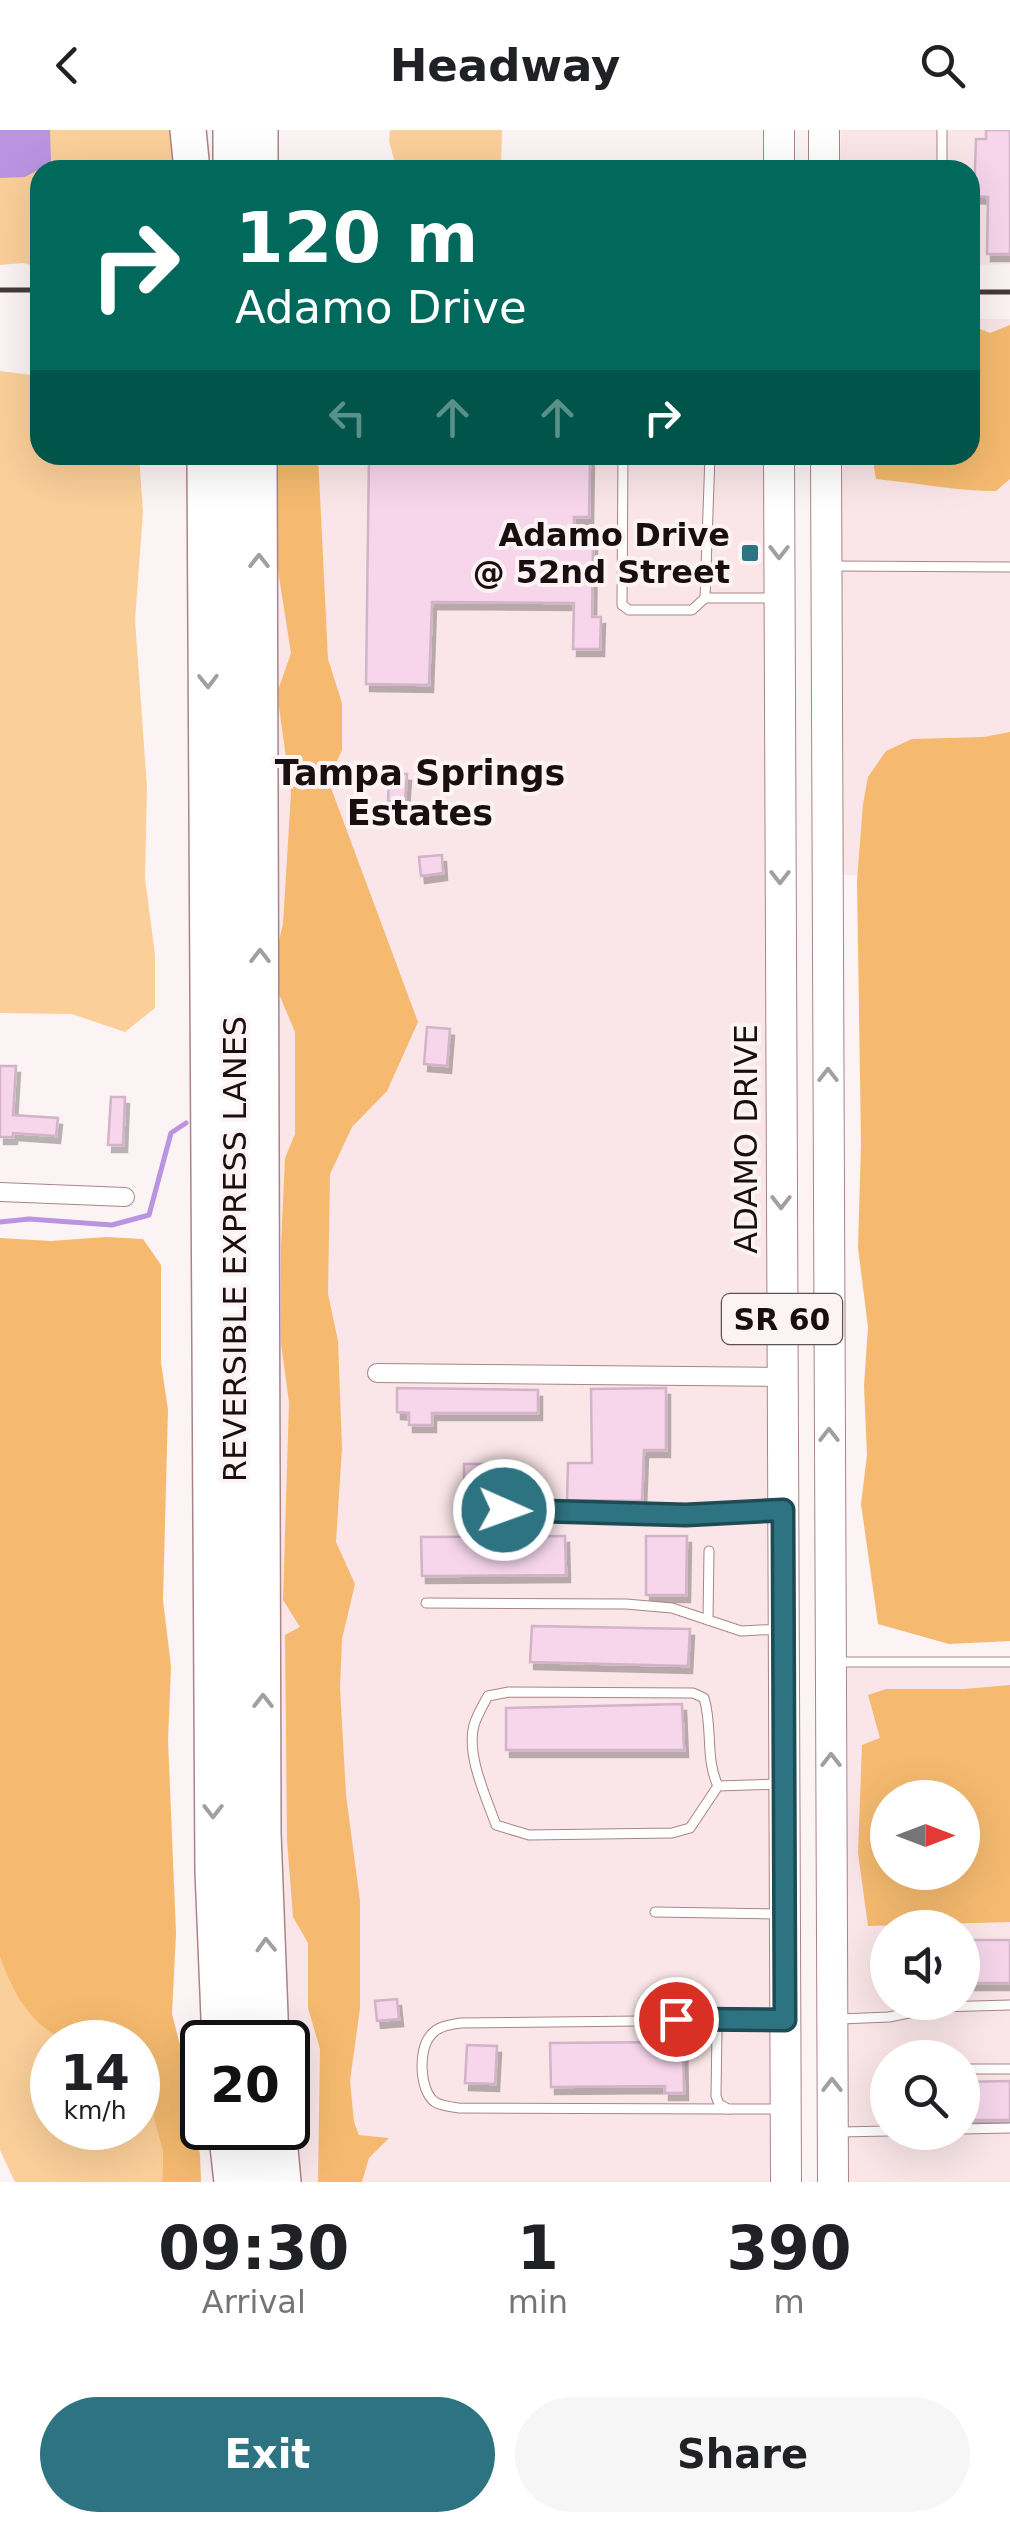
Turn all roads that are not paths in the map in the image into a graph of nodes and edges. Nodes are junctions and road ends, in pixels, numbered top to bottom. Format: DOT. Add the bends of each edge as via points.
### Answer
graph roads {
  1 [pos="188,130"];
  2 [pos="206,130"];
  3 [pos="231,130"];
  4 [pos="779,130"];
  5 [pos="824,130"];
  6 [pos="942,130"];
  7 [pos="191,160"];
  8 [pos="206,160"];
  9 [pos="231,160"];
  10 [pos="779,160"];
  11 [pos="824,160"];
  12 [pos="942,160"];
  13 [pos="205,465"];
  14 [pos="232,465"];
  15 [pos="259,465"];
  16 [pos="623,465"];
  17 [pos="710,465"];
  18 [pos="779,465"];
  19 [pos="826,465"];
  20 [pos="826,566"];
  21 [pos="1010,568"];
  22 [pos="706,598"];
  23 [pos="779,598"];
  24 [pos="0,1192"];
  25 [pos="124,1197"];
  26 [pos="782,1298"];
  27 [pos="828,1298"];
  28 [pos="377,1374"];
  29 [pos="782,1377"];
  30 [pos="467,1508"];
  31 [pos="783,1510"];
  32 [pos="709,1551"];
  33 [pos="426,1603"];
  34 [pos="708,1620"];
  35 [pos="784,1629"];
  36 [pos="784,1662"];
  37 [pos="830,1662"];
  38 [pos="1010,1662"];
  39 [pos="784,1784"];
  40 [pos="718,1786"];
  41 [pos="655,1912"];
  42 [pos="785,1914"];
  43 [pos="1010,2005"];
  44 [pos="219,2020"];
  45 [pos="244,2020"];
  46 [pos="270,2020"];
  47 [pos="729,2020"];
  48 [pos="785,2020"];
  49 [pos="832,2020"];
  50 [pos="980,2069"];
  51 [pos="1010,2069"];
  52 [pos="728,2108"];
  53 [pos="786,2109"];
  54 [pos="1010,2128"];
  55 [pos="980,2129"];
  56 [pos="870,2131"];
  57 [pos="832,2132"];
  58 [pos="228,2150"];
  59 [pos="254,2150"];
  60 [pos="280,2150"];
  61 [pos="232,2182"];
  62 [pos="258,2182"];
  63 [pos="283,2182"];
  64 [pos="786,2182"];
  65 [pos="833,2182"];
  1 -- 7 [label="highway"];
  2 -- 8 [label="highway"];
  3 -- 9 [label="highway"];
  4 -- 10 [label="main road"];
  5 -- 11 [label="main road"];
  6 -- 12 [label="lane"];
  13 -- 44 [label="highway, one-way"];
  14 -- 45 [label="highway, REVERSIBLE EXPRESS LANES"];
  46 -- 15 [label="highway, one-way"];
  16 -- 22 [label="lane" via="622,605 692,610"];
  17 -- 22 [label="lane"];
  18 -- 23 [label="main road, ADAMO DRIVE / SR 60, one-way"];
  19 -- 20 [label="main road, SR 60"];
  20 -- 21 [label="lane"];
  20 -- 23 [label="main road"];
  27 -- 20 [label="main road, SR 60, one-way"];
  22 -- 23 [label="lane"];
  23 -- 26 [label="main road, ADAMO DRIVE / SR 60, one-way"];
  24 -- 25 [label="street"];
  26 -- 27 [label="main road"];
  26 -- 29 [label="main road, ADAMO DRIVE / SR 60"];
  37 -- 27 [label="main road, SR 60, one-way"];
  28 -- 29 [label="street"];
  29 -- 31 [label="main road, ADAMO DRIVE / SR 60"];
  30 -- 31 [label="lane" via="686,1515"];
  31 -- 35 [label="main road, ADAMO DRIVE / SR 60"];
  32 -- 34 [label="lane"];
  33 -- 34 [label="lane" via="626,1604"];
  34 -- 35 [label="lane" via="741,1631"];
  35 -- 36 [label="main road, ADAMO DRIVE / SR 60"];
  36 -- 37 [label="main road"];
  36 -- 39 [label="main road, ADAMO DRIVE / SR 60"];
  37 -- 38 [label="lane"];
  49 -- 37 [label="main road, SR 60, one-way"];
  39 -- 40 [label="lane"];
  39 -- 42 [label="main road, ADAMO DRIVE / SR 60"];
  40 -- 40 [label="lane" via="711,1772 708,1711 704,1698 693,1693 509,1692 488,1696 474,1723 478,1769 496,1826 529,1835 672,1833 690,1828"];
  41 -- 42 [label="lane"];
  42 -- 48 [label="main road, ADAMO DRIVE / SR 60"];
  43 -- 49 [label="lane"];
  47 -- 48 [label="lane"];
  47 -- 52 [label="lane" via="717,2029 716,2096"];
  47 -- 52 [label="lane" via="460,2022 432,2032 423,2057 428,2092 436,2102 459,2108"];
  48 -- 53 [label="main road, ADAMO DRIVE / SR 60"];
  57 -- 49 [label="main road, SR 60, one-way"];
  50 -- 51 [label="lane"];
  52 -- 53 [label="lane"];
  53 -- 64 [label="main road, ADAMO DRIVE / SR 60"];
  54 -- 55 [label="lane"];
  56 -- 57 [label="lane"];
  57 -- 65 [label="main road, SR 60"];
  58 -- 61 [label="highway"];
  59 -- 62 [label="highway"];
  60 -- 63 [label="highway"];
}
